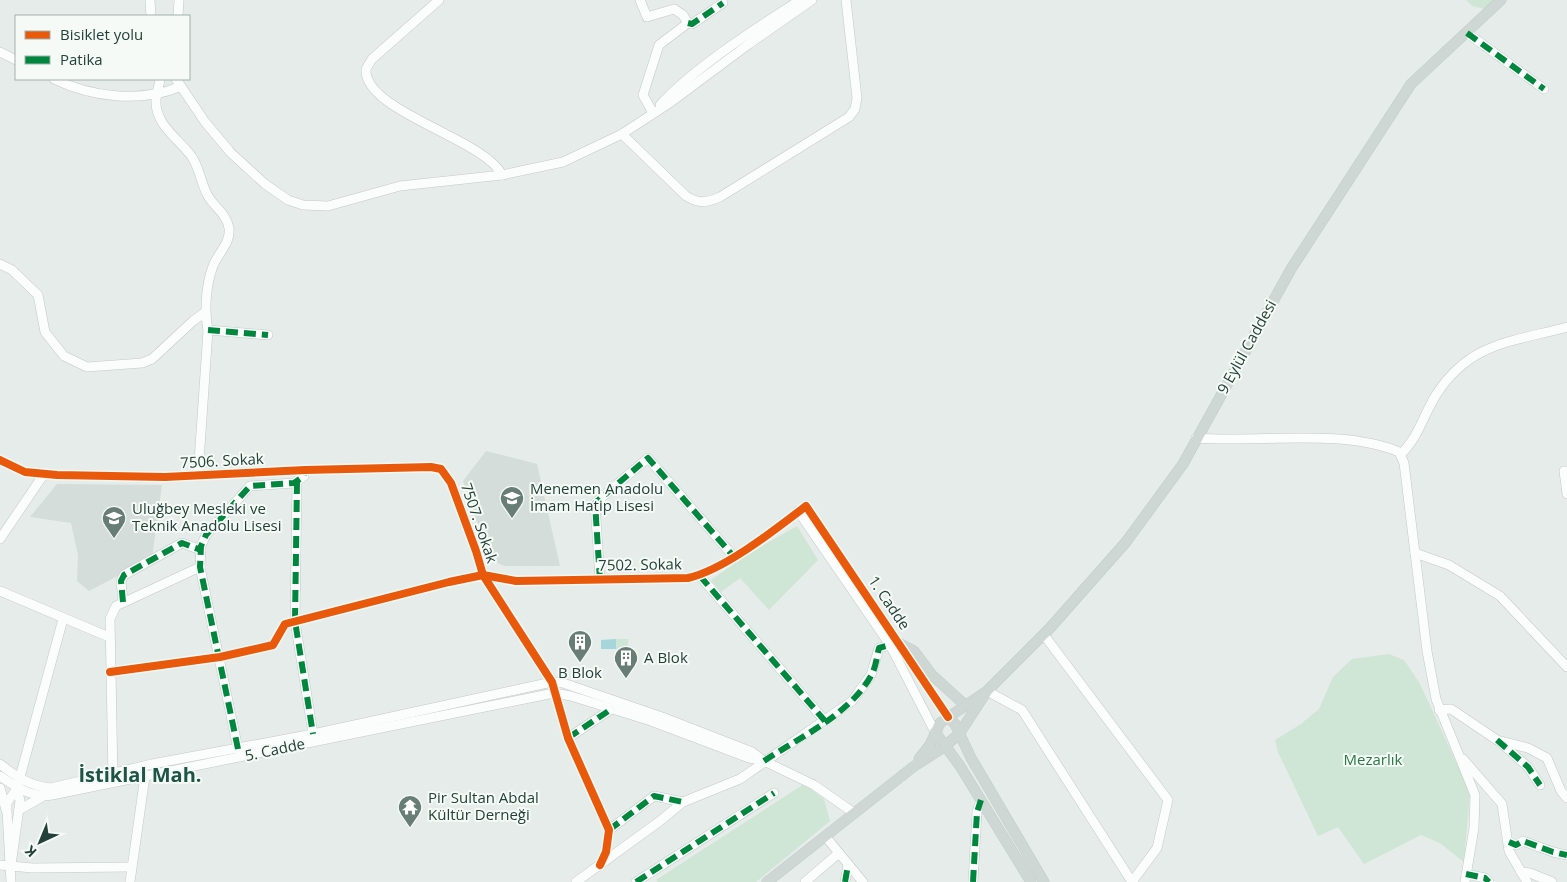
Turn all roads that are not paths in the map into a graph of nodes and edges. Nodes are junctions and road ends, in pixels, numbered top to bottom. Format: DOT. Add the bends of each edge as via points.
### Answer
graph roads {
  1 [pos="150,0"];
  2 [pos="179,0"];
  3 [pos="439,0"];
  4 [pos="640,0"];
  5 [pos="800,0"];
  6 [pos="812,0"];
  7 [pos="846,0"];
  8 [pos="1501,0"];
  9 [pos="723,3"];
  10 [pos="151,15"];
  11 [pos="178,15"];
  12 [pos="688,23"];
  13 [pos="1467,33"];
  14 [pos="0,52"];
  15 [pos="15,60"];
  16 [pos="56,80"];
  17 [pos="170,88"];
  18 [pos="1544,89"];
  19 [pos="653,113"];
  20 [pos="622,134"];
  21 [pos="502,175"];
  22 [pos="0,264"];
  23 [pos="204,314"];
  24 [pos="1567,327"];
  25 [pos="208,330"];
  26 [pos="268,336"];
  27 [pos="1196,438"];
  28 [pos="1401,454"];
  29 [pos="0,460"];
  30 [pos="305,470"];
  31 [pos="1567,471"];
  32 [pos="44,474"];
  33 [pos="446,474"];
  34 [pos="198,476"];
  35 [pos="296,482"];
  36 [pos="1567,494"];
  37 [pos="802,508"];
  38 [pos="0,539"];
  39 [pos="201,550"];
  40 [pos="1415,553"];
  41 [pos="734,556"];
  42 [pos="200,566"];
  43 [pos="483,576"];
  44 [pos="700,576"];
  45 [pos="600,580"];
  46 [pos="0,591"];
  47 [pos="123,602"];
  48 [pos="63,620"];
  49 [pos="295,622"];
  50 [pos="1044,635"];
  51 [pos="109,637"];
  52 [pos="894,644"];
  53 [pos="220,657"];
  54 [pos="1567,667"];
  55 [pos="110,672"];
  56 [pos="552,682"];
  57 [pos="987,691"];
  58 [pos="554,693"];
  59 [pos="965,705"];
  60 [pos="613,708"];
  61 [pos="1440,710"];
  62 [pos="948,717"];
  63 [pos="825,721"];
  64 [pos="935,732"];
  65 [pos="313,734"];
  66 [pos="960,734"];
  67 [pos="568,738"];
  68 [pos="1497,740"];
  69 [pos="944,748"];
  70 [pos="238,749"];
  71 [pos="1459,753"];
  72 [pos="764,761"];
  73 [pos="0,764"];
  74 [pos="913,767"];
  75 [pos="112,773"];
  76 [pos="0,776"];
  77 [pos="145,776"];
  78 [pos="20,778"];
  79 [pos="113,784"];
  80 [pos="1540,785"];
  81 [pos="0,788"];
  82 [pos="17,788"];
  83 [pos="774,792"];
  84 [pos="43,796"];
  85 [pos="1567,798"];
  86 [pos="981,800"];
  87 [pos="683,802"];
  88 [pos="19,810"];
  89 [pos="7,811"];
  90 [pos="854,813"];
  91 [pos="609,830"];
  92 [pos="825,836"];
  93 [pos="1509,842"];
  94 [pos="839,853"];
  95 [pos="1567,855"];
  96 [pos="0,865"];
  97 [pos="11,865"];
  98 [pos="600,865"];
  99 [pos="848,865"];
  100 [pos="131,867"];
  101 [pos="1521,872"];
  102 [pos="648,874"];
  103 [pos="1465,878"];
  104 [pos="10,882"];
  105 [pos="130,882"];
  106 [pos="576,882"];
  107 [pos="636,882"];
  108 [pos="654,882"];
  109 [pos="767,882"];
  110 [pos="805,882"];
  111 [pos="845,882"];
  112 [pos="863,882"];
  113 [pos="973,882"];
  114 [pos="1031,882"];
  115 [pos="1044,882"];
  116 [pos="1489,882"];
  117 [pos="1527,882"];
  118 [pos="1552,882"];
  1 -- 10 [label="street"];
  2 -- 11 [label="street"];
  3 -- 21 [label="street" via="372,59 366,69 367,78 398,108 490,160"];
  4 -- 12 [label="street" via="646,16 674,9"];
  5 -- 19 [label="street" via="756,28 672,92"];
  6 -- 19 [label="street"];
  7 -- 20 [label="street" via="857,98 855,109 849,117 720,197 706,203 686,196"];
  8 -- 13 [label="main road, 9 Eylül Caddesi"];
  9 -- 12 [label="street" via="692,24"];
  12 -- 19 [label="street" via="659,45 643,94"];
  13 -- 18 [label="street"];
  13 -- 27 [label="main road, 9 Eylül Caddesi" via="1411,84 1291,269"];
  14 -- 15 [label="street"];
  16 -- 17 [label="street" via="76,90 118,97"];
  17 -- 21 [label="street" via="271,189 303,205 328,206 400,186"];
  17 -- 23 [label="street" via="156,95 156,108 170,134 194,159 200,182 225,215 229,230 226,245 210,275"];
  19 -- 20 [label="street"];
  20 -- 21 [label="street" via="563,162"];
  22 -- 23 [label="street" via="12,270 38,295 45,332 64,356 87,367 142,363 152,359 193,320"];
  23 -- 25 [label="street"];
  24 -- 28 [label="street" via="1502,343 1475,354 1436,395 1411,443"];
  25 -- 26 [label="street"];
  25 -- 34 [label="street"];
  27 -- 28 [label="street" via="1356,440"];
  27 -- 50 [label="main road, 9 Eylül Caddesi" via="1183,464 1146,515"];
  28 -- 40 [label="street"];
  29 -- 32 [label="street, 7506. Sokak" via="25,472"];
  30 -- 33 [label="street, 7506. Sokak" via="431,467"];
  30 -- 34 [label="street, 7506. Sokak"];
  30 -- 35 [label="street" via="304,476"];
  31 -- 36 [label="street" via="1564,471"];
  32 -- 34 [label="street, 7506. Sokak"];
  32 -- 38 [label="street"];
  33 -- 43 [label="street, 7507. Sokak"];
  35 -- 39 [label="street" via="250,486 206,536"];
  35 -- 49 [label="street"];
  37 -- 41 [label="street, 7502. Sokak"];
  37 -- 52 [label="street, 1. Cadde"];
  39 -- 42 [label="street"];
  39 -- 47 [label="street" via="182,543 124,575 121,581"];
  40 -- 54 [label="street" via="1449,565 1500,596"];
  40 -- 61 [label="street" via="1427,651"];
  41 -- 44 [label="street, 7502. Sokak"];
  41 -- 45 [label="street" via="648,458 595,503"];
  42 -- 47 [label="street"];
  42 -- 53 [label="street"];
  43 -- 45 [label="street, 7502. Sokak" via="516,581"];
  43 -- 49 [label="street, 7502. Sokak"];
  43 -- 56 [label="street, 7507. Sokak"];
  44 -- 45 [label="street, 7502. Sokak"];
  44 -- 63 [label="street"];
  46 -- 48 [label="street"];
  47 -- 51 [label="street" via="116,606 110,619"];
  48 -- 51 [label="street"];
  48 -- 78 [label="street"];
  49 -- 53 [label="street" via="285,624 273,645"];
  49 -- 65 [label="street"];
  50 -- 57 [label="main road, 9 Eylül Caddesi"];
  50 -- 57 [label="street" via="1168,800 1157,848 1132,882 1022,710"];
  51 -- 55 [label="street"];
  52 -- 59 [label="main road" via="914,651 932,675"];
  52 -- 62 [label="street, 1. Cadde"];
  52 -- 63 [label="street" via="880,648 871,675 852,701"];
  52 -- 64 [label="street, 1. Cadde"];
  53 -- 55 [label="street"];
  53 -- 70 [label="street"];
  55 -- 75 [label="street"];
  56 -- 58 [label="street"];
  56 -- 65 [label="street"];
  56 -- 72 [label="street" via="662,717 752,752"];
  57 -- 59 [label="main road, 9 Eylül Caddesi"];
  57 -- 66 [label="main road, 9 Eylül Caddesi"];
  58 -- 60 [label="street"];
  58 -- 67 [label="street"];
  58 -- 77 [label="street, 5. Cadde"];
  59 -- 62 [label="main road, 9 Eylül Caddesi"];
  60 -- 67 [label="street"];
  60 -- 72 [label="street"];
  61 -- 68 [label="street" via="1458,712"];
  61 -- 71 [label="street"];
  62 -- 64 [label="main road, 9 Eylül Caddesi"];
  62 -- 66 [label="main road, 1. Cadde"];
  63 -- 72 [label="street"];
  64 -- 69 [label="main road, 1. Cadde"];
  64 -- 74 [label="main road, 9 Eylül Caddesi" via="930,745"];
  65 -- 70 [label="street"];
  66 -- 69 [label="main road, 9 Eylül Caddesi"];
  66 -- 115 [label="main road, 1. Cadde"];
  67 -- 91 [label="street"];
  68 -- 80 [label="street" via="1528,766"];
  68 -- 85 [label="street" via="1528,748 1547,758"];
  69 -- 74 [label="main road, 9 Eylül Caddesi"];
  69 -- 86 [label="main road, 1. Cadde" via="960,766"];
  70 -- 75 [label="street"];
  71 -- 93 [label="street" via="1502,804"];
  71 -- 103 [label="street" via="1476,804"];
  72 -- 87 [label="street" via="740,779"];
  72 -- 90 [label="street" via="814,785"];
  73 -- 78 [label="street"];
  74 -- 90 [label="main road, 9 Eylül Caddesi"];
  75 -- 78 [label="street" via="50,788 34,786"];
  75 -- 79 [label="street"];
  76 -- 82 [label="street, 5. Cadde"];
  77 -- 79 [label="street, 5. Cadde"];
  77 -- 100 [label="street"];
  78 -- 82 [label="street"];
  79 -- 84 [label="street, 5. Cadde"];
  81 -- 89 [label="street"];
  82 -- 84 [label="street, 5. Cadde"];
  82 -- 88 [label="street"];
  82 -- 89 [label="street" via="7,803"];
  83 -- 102 [label="street"];
  84 -- 88 [label="street"];
  86 -- 113 [label="street" via="977,812"];
  86 -- 114 [label="main road, 1. Cadde"];
  87 -- 91 [label="street" via="654,796"];
  87 -- 98 [label="street"];
  88 -- 97 [label="street"];
  89 -- 97 [label="street"];
  90 -- 92 [label="main road, 9 Eylül Caddesi"];
  91 -- 98 [label="street" via="606,852"];
  92 -- 94 [label="street"];
  92 -- 109 [label="main road, 9 Eylül Caddesi"];
  93 -- 95 [label="street" via="1516,845 1523,842"];
  93 -- 101 [label="street"];
  94 -- 99 [label="street"];
  94 -- 110 [label="street"];
  96 -- 97 [label="street"];
  97 -- 100 [label="street" via="32,868"];
  97 -- 104 [label="street"];
  98 -- 106 [label="street"];
  99 -- 111 [label="street"];
  99 -- 112 [label="street"];
  100 -- 105 [label="street"];
  101 -- 117 [label="street"];
  101 -- 118 [label="street" via="1530,872"];
  102 -- 107 [label="street"];
  102 -- 108 [label="street"];
  103 -- 116 [label="street" via="1485,878"];
}
